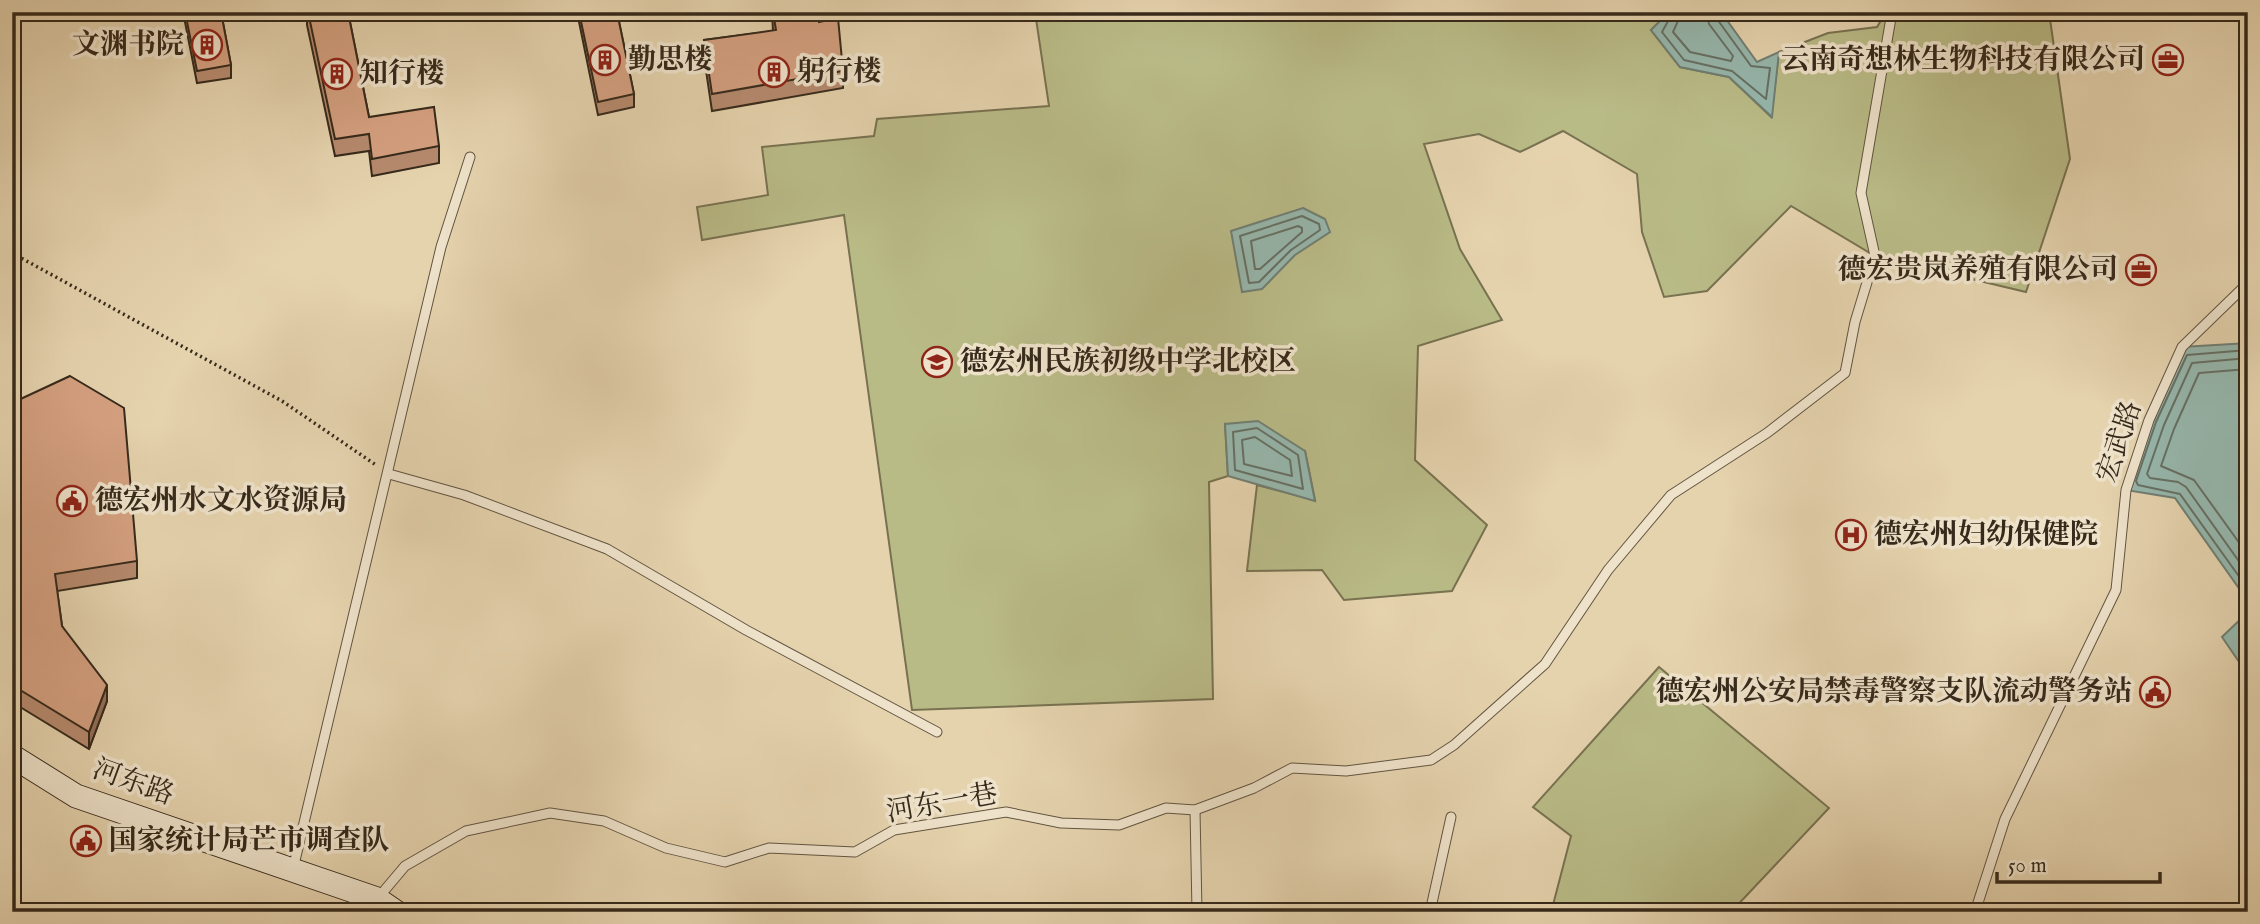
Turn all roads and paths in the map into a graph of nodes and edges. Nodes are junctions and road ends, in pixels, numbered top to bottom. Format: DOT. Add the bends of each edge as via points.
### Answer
graph roads {
  1 [pos="1892,12"];
  2 [pos="470,157"];
  3 [pos="12,253"];
  4 [pos="2248,283"];
  5 [pos="389,474"];
  6 [pos="937,732"];
  7 [pos="12,756"];
  8 [pos="1195,810"];
  9 [pos="1451,817"];
  10 [pos="293,870"];
  11 [pos="377,899"];
  12 [pos="396,912"];
  13 [pos="1197,912"];
  14 [pos="1430,912"];
  15 [pos="1975,912"];
  1 -- 8 [label="lane, 河东一巷" via="1861,193 1875,256 1845,373 1768,433 1671,495 1608,570 1545,664 1454,745 1431,760 1346,771 1292,768"];
  2 -- 5 [label="lane" via="441,247"];
  3 -- 5 [label="path" via="282,401"];
  4 -- 15 [label="lane, 宏武路" via="2182,347 2149,420 2126,489 2116,590 2005,819"];
  5 -- 6 [label="lane" via="464,495 607,549"];
  5 -- 10 [label="lane"];
  7 -- 10 [label="main road, 河东路" via="76,796"];
  8 -- 11 [label="lane, 河东一巷" via="1166,808 1119,825 1061,822 1006,812 894,830 855,852 769,848 725,862 666,848 604,821 550,813 466,831 405,866"];
  8 -- 13 [label="lane"];
  9 -- 14 [label="lane"];
  10 -- 11 [label="main road, 河东路"];
  11 -- 12 [label="main road, 河东路"];
}
